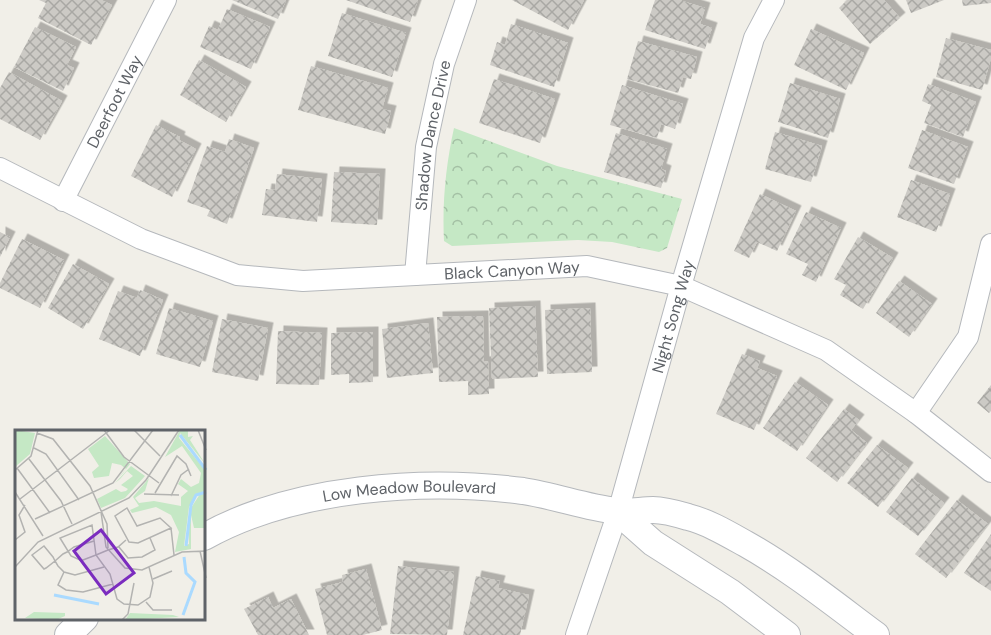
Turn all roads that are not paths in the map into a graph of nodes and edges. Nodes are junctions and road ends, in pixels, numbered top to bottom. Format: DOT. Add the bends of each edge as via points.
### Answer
graph roads {
  1 [pos="166,0"];
  2 [pos="466,0"];
  3 [pos="774,0"];
  4 [pos="0,168"];
  5 [pos="63,201"];
  6 [pos="991,243"];
  7 [pos="415,275"];
  8 [pos="681,286"];
  9 [pos="916,413"];
  10 [pos="991,472"];
  11 [pos="618,512"];
  12 [pos="206,536"];
  13 [pos="84,620"];
  14 [pos="68,635"];
  15 [pos="576,635"];
  16 [pos="787,635"];
  17 [pos="876,635"];
  1 -- 5 [label="street, Deerfoot Way"];
  2 -- 7 [label="street, Shadow Dance Drive" via="444,64 426,147"];
  3 -- 8 [label="street, Night Song Way" via="754,38"];
  4 -- 5 [label="street, Black Canyon Way"];
  5 -- 7 [label="street, Black Canyon Way" via="141,239 237,275 303,281"];
  6 -- 9 [label="street" via="968,337"];
  7 -- 8 [label="street, Black Canyon Way" via="587,266"];
  8 -- 9 [label="street, Black Canyon Way" via="826,350"];
  8 -- 11 [label="street, Night Song Way"];
  9 -- 10 [label="street, Black Canyon Way"];
  11 -- 12 [label="street, Low Meadow Boulevard" via="523,491 393,486 304,501 258,514"];
  11 -- 15 [label="street, Night Song Way"];
  11 -- 16 [label="street, Low Meadow Boulevard" via="652,543 730,592"];
  11 -- 17 [label="street, Low Meadow Boulevard" via="654,510 677,514 728,534 800,577"];
  13 -- 14 [label="street"];
}
